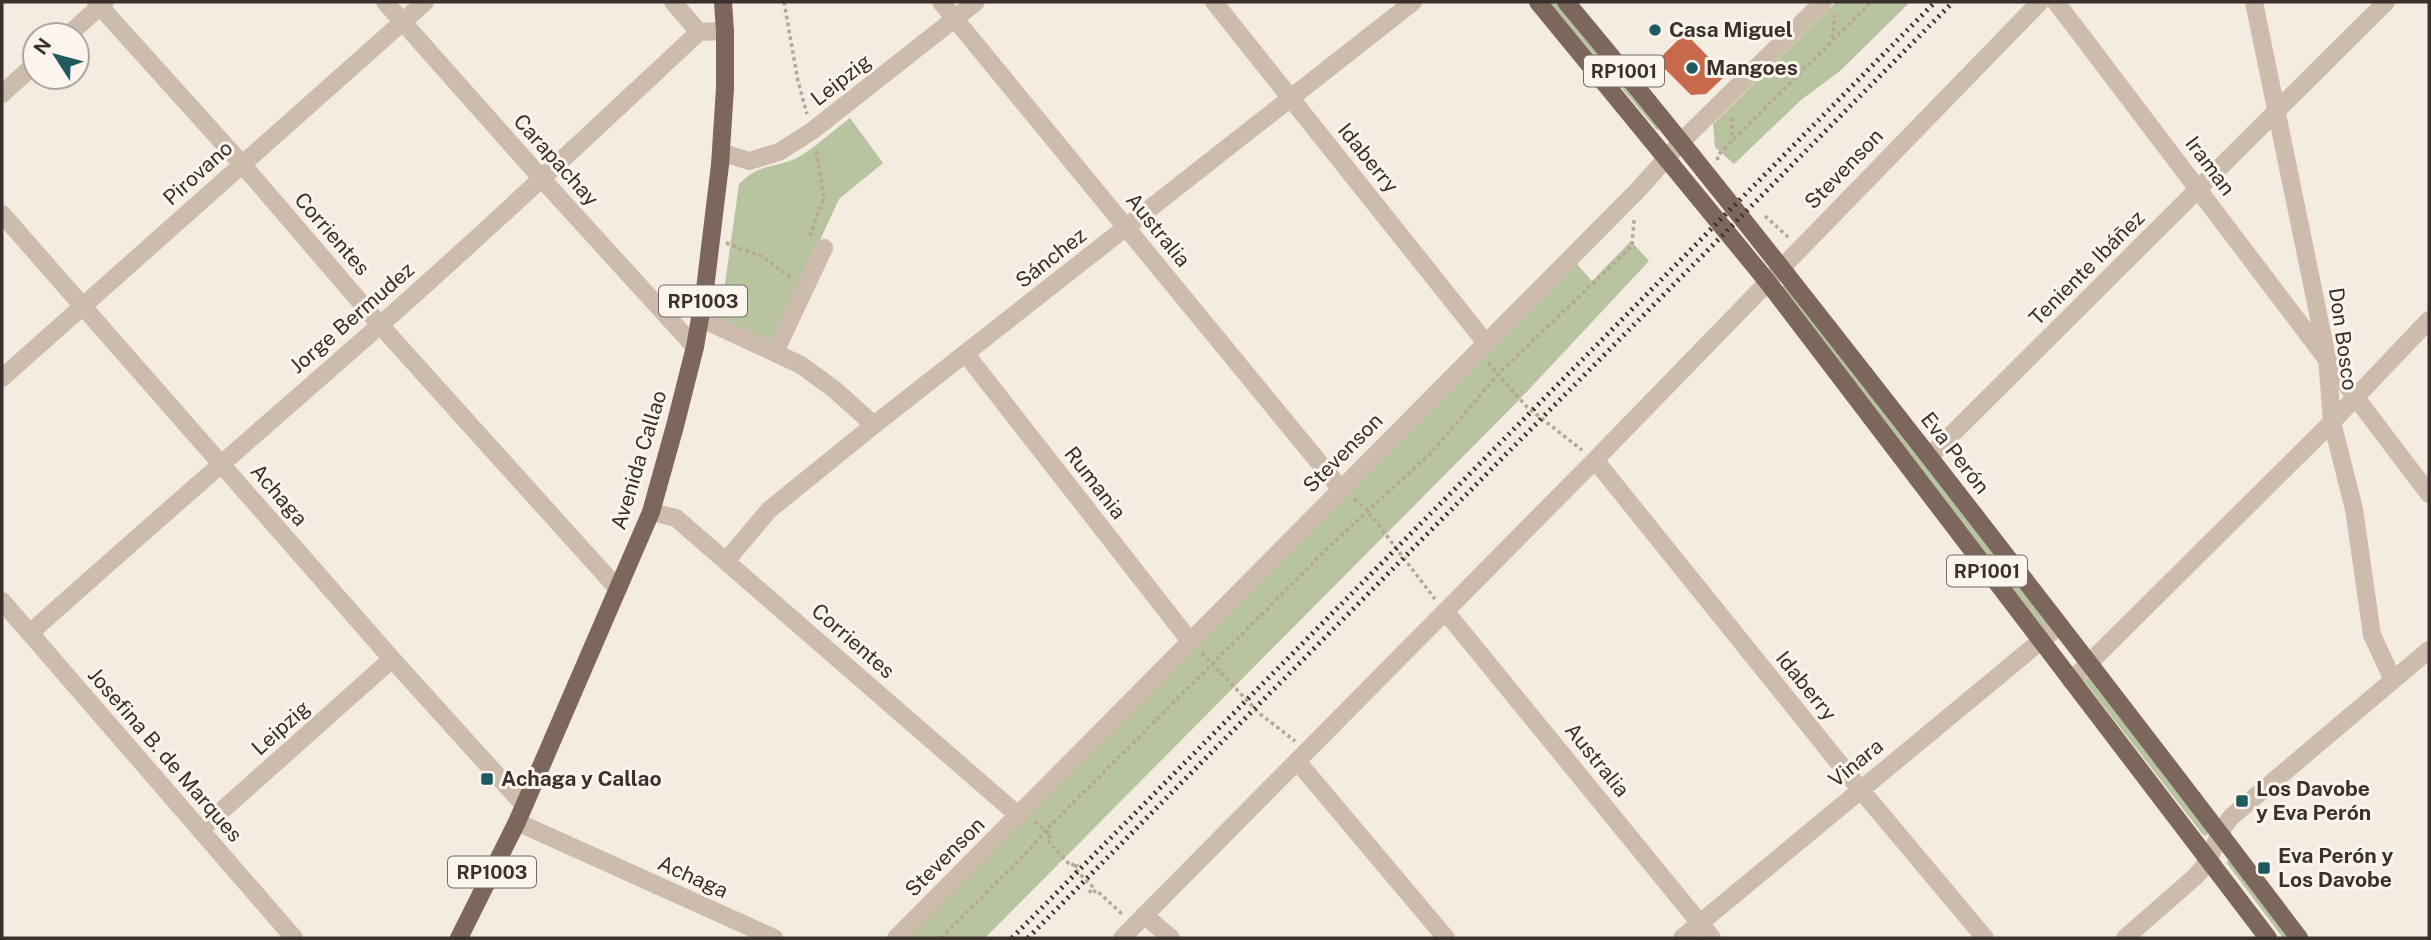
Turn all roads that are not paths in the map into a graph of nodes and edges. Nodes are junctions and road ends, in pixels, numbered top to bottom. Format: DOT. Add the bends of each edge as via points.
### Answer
graph roads {
  1 [pos="385,2"];
  2 [pos="425,2"];
  3 [pos="673,2"];
  4 [pos="723,2"];
  5 [pos="941,2"];
  6 [pos="976,2"];
  7 [pos="1214,2"];
  8 [pos="1413,2"];
  9 [pos="1538,2"];
  10 [pos="1566,2"];
  11 [pos="1823,2"];
  12 [pos="2040,2"];
  13 [pos="2056,2"];
  14 [pos="2254,2"];
  15 [pos="2386,2"];
  16 [pos="101,3"];
  17 [pos="954,19"];
  18 [pos="82,21"];
  19 [pos="402,21"];
  20 [pos="725,31"];
  21 [pos="699,32"];
  22 [pos="21,77"];
  23 [pos="2,94"];
  24 [pos="1291,98"];
  25 [pos="2278,112"];
  26 [pos="1682,141"];
  27 [pos="720,152"];
  28 [pos="1667,158"];
  29 [pos="242,164"];
  30 [pos="542,179"];
  31 [pos="2199,189"];
  32 [pos="2,214"];
  33 [pos="1127,228"];
  34 [pos="816,246"];
  35 [pos="1781,267"];
  36 [pos="1767,281"];
  37 [pos="83,307"];
  38 [pos="700,318"];
  39 [pos="2429,320"];
  40 [pos="380,325"];
  41 [pos="695,347"];
  42 [pos="1482,347"];
  43 [pos="775,352"];
  44 [pos="965,353"];
  45 [pos="2327,358"];
  46 [pos="2,378"];
  47 [pos="2356,395"];
  48 [pos="2332,422"];
  49 [pos="874,425"];
  50 [pos="1929,457"];
  51 [pos="1595,460"];
  52 [pos="221,463"];
  53 [pos="1340,488"];
  54 [pos="2429,494"];
  55 [pos="651,512"];
  56 [pos="726,561"];
  57 [pos="618,589"];
  58 [pos="2,601"];
  59 [pos="1445,611"];
  60 [pos="2060,625"];
  61 [pos="30,633"];
  62 [pos="1190,640"];
  63 [pos="2040,642"];
  64 [pos="2429,650"];
  65 [pos="392,659"];
  66 [pos="2090,663"];
  67 [pos="2393,680"];
  68 [pos="2071,681"];
  69 [pos="1302,756"];
  70 [pos="1860,789"];
  71 [pos="524,805"];
  72 [pos="1019,816"];
  73 [pos="517,822"];
  74 [pos="200,830"];
  75 [pos="2220,832"];
  76 [pos="2209,860"];
  77 [pos="1700,922"];
  78 [pos="1133,926"];
  79 [pos="293,938"];
  80 [pos="459,938"];
  81 [pos="774,938"];
  82 [pos="897,938"];
  83 [pos="1171,938"];
  84 [pos="1446,938"];
  85 [pos="1682,938"];
  86 [pos="1712,938"];
  87 [pos="1985,938"];
  88 [pos="2125,938"];
  89 [pos="2268,938"];
  90 [pos="2299,938"];
  1 -- 19 [label="street, Carapachay"];
  2 -- 19 [label="street, Pirovano"];
  3 -- 21 [label="street"];
  4 -- 20 [label="main road, Avenida Callao / RP1003"];
  5 -- 17 [label="street, Australia"];
  6 -- 17 [label="street, Leipzig"];
  7 -- 24 [label="street, Idaberry"];
  8 -- 24 [label="street, Sánchez"];
  9 -- 28 [label="main road, RP1001"];
  10 -- 26 [label="main road, Eva Perón / RP1001"];
  11 -- 26 [label="street, Stevenson"];
  12 -- 35 [label="street, Stevenson"];
  13 -- 31 [label="street, Iraman"];
  14 -- 25 [label="street, Don Bosco"];
  15 -- 25 [label="street, Teniente Ibáñez"];
  16 -- 18 [label="street"];
  16 -- 29 [label="street, Corrientes"];
  17 -- 27 [label="street, Leipzig" via="779,152 749,161"];
  17 -- 33 [label="street, Australia"];
  19 -- 29 [label="street, Pirovano"];
  19 -- 30 [label="street, Carapachay"];
  20 -- 21 [label="street"];
  20 -- 27 [label="main road, Avenida Callao / RP1003"];
  21 -- 30 [label="street, Jorge Bermudez"];
  22 -- 23 [label="street"];
  24 -- 33 [label="street, Sánchez"];
  24 -- 42 [label="street, Idaberry"];
  25 -- 31 [label="street, Teniente Ibáñez"];
  25 -- 45 [label="street, Don Bosco"];
  26 -- 28 [label="street, Stevenson"];
  26 -- 35 [label="main road, Eva Perón / RP1001"];
  27 -- 38 [label="main road, Avenida Callao / RP1003"];
  28 -- 36 [label="main road, RP1001"];
  28 -- 42 [label="street, Stevenson"];
  29 -- 37 [label="street, Pirovano"];
  29 -- 40 [label="street, Corrientes"];
  30 -- 40 [label="street, Jorge Bermudez"];
  30 -- 41 [label="street, Carapachay"];
  31 -- 45 [label="street, Iraman"];
  31 -- 50 [label="street, Teniente Ibáñez"];
  32 -- 37 [label="street, Achaga"];
  33 -- 44 [label="street, Sánchez"];
  33 -- 53 [label="street, Australia"];
  34 -- 43 [label="street"];
  35 -- 36 [label="street, Stevenson"];
  35 -- 50 [label="main road, Eva Perón / RP1001"];
  36 -- 51 [label="street, Stevenson"];
  36 -- 63 [label="main road, RP1001"];
  37 -- 46 [label="street, Pirovano"];
  37 -- 52 [label="street, Achaga"];
  38 -- 41 [label="main road, Avenida Callao / RP1003"];
  38 -- 43 [label="street"];
  39 -- 47 [label="street"];
  40 -- 52 [label="street, Jorge Bermudez"];
  40 -- 57 [label="street, Corrientes"];
  41 -- 55 [label="main road, Avenida Callao / RP1003"];
  42 -- 53 [label="street, Stevenson"];
  43 -- 49 [label="street" via="835,390"];
  44 -- 49 [label="street, Sánchez"];
  44 -- 62 [label="street, Rumania"];
  45 -- 47 [label="street, Iraman"];
  45 -- 48 [label="street, Don Bosco"];
  47 -- 48 [label="street"];
  47 -- 54 [label="street, Iraman"];
  48 -- 66 [label="street"];
  48 -- 67 [label="street, Don Bosco" via="2354,509 2372,635"];
  49 -- 56 [label="street, Sánchez" via="769,510"];
  50 -- 60 [label="main road, Eva Perón / RP1001"];
  51 -- 59 [label="street, Stevenson"];
  51 -- 70 [label="street, Idaberry"];
  52 -- 61 [label="street, Jorge Bermudez"];
  52 -- 65 [label="street, Achaga"];
  53 -- 62 [label="street, Stevenson"];
  55 -- 56 [label="street, Corrientes" via="676,518"];
  55 -- 57 [label="main road, Avenida Callao / RP1003"];
  56 -- 72 [label="street, Corrientes"];
  57 -- 71 [label="main road, Avenida Callao / RP1003"];
  58 -- 61 [label="street, Josefina B. de Marques"];
  59 -- 69 [label="street, Stevenson"];
  59 -- 77 [label="street, Australia"];
  60 -- 63 [label="street, Vinara"];
  60 -- 66 [label="main road, Eva Perón / RP1001"];
  61 -- 74 [label="street, Josefina B. de Marques"];
  62 -- 72 [label="street, Stevenson"];
  63 -- 68 [label="main road, RP1001"];
  63 -- 70 [label="street, Vinara"];
  64 -- 67 [label="street"];
  65 -- 71 [label="street, Achaga"];
  65 -- 74 [label="street, Leipzig"];
  66 -- 68 [label="street"];
  66 -- 75 [label="main road, Eva Perón / RP1001"];
  67 -- 75 [label="street" via="2231,817"];
  68 -- 76 [label="main road, RP1001"];
  69 -- 78 [label="street, Stevenson"];
  69 -- 84 [label="street"];
  70 -- 77 [label="street, Vinara"];
  70 -- 87 [label="street, Idaberry"];
  71 -- 73 [label="main road, Avenida Callao / RP1003"];
  72 -- 82 [label="street, Stevenson"];
  73 -- 80 [label="main road, Avenida Callao / RP1003"];
  73 -- 81 [label="street, Achaga"];
  74 -- 79 [label="street, Josefina B. de Marques"];
  75 -- 76 [label="street"];
  75 -- 90 [label="main road, Eva Perón / RP1001"];
  76 -- 88 [label="street" via="2196,877"];
  76 -- 89 [label="main road, RP1001"];
  77 -- 85 [label="street, Vinara"];
  77 -- 86 [label="street, Australia"];
  78 -- 83 [label="street"];
}
